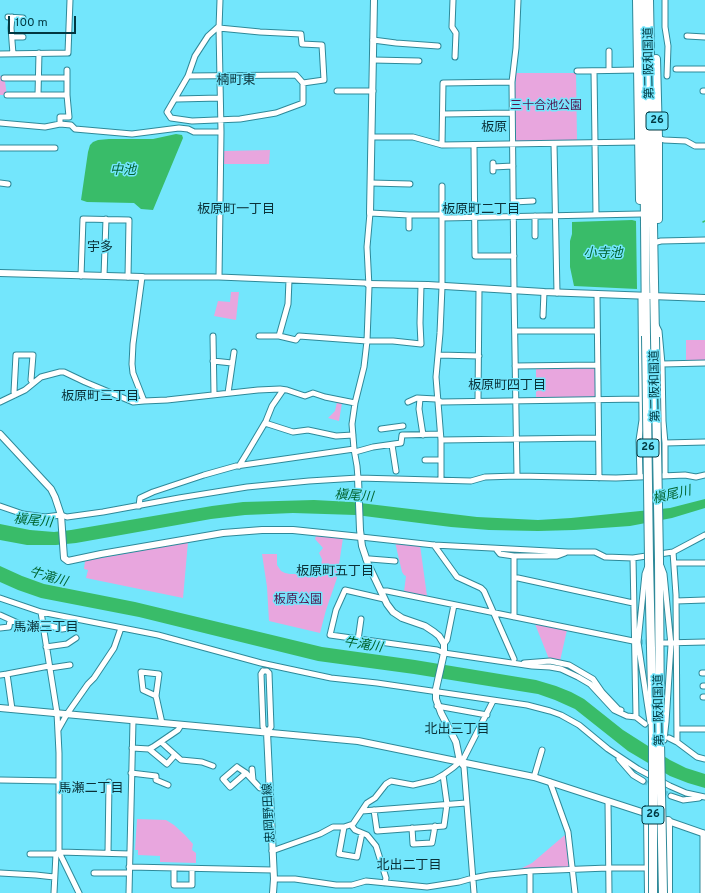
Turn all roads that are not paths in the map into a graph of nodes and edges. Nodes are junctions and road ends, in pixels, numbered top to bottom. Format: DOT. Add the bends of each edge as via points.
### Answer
graph roads {
  1 [pos="70,0"];
  2 [pos="220,0"];
  3 [pos="374,0"];
  4 [pos="453,0"];
  5 [pos="518,0"];
  6 [pos="637,0"];
  7 [pos="643,0"];
  8 [pos="649,0"];
  9 [pos="654,0"];
  10 [pos="665,0"];
  11 [pos="23,18"];
  12 [pos="219,27"];
  13 [pos="687,36"];
  14 [pos="12,37"];
  15 [pos="23,37"];
  16 [pos="705,37"];
  17 [pos="373,40"];
  18 [pos="435,47"];
  19 [pos="609,51"];
  20 [pos="39,53"];
  21 [pos="0,54"];
  22 [pos="13,54"];
  23 [pos="455,57"];
  24 [pos="373,60"];
  25 [pos="419,62"];
  26 [pos="676,69"];
  27 [pos="705,69"];
  28 [pos="67,70"];
  29 [pos="609,70"];
  30 [pos="638,70"];
  31 [pos="577,71"];
  32 [pos="594,71"];
  33 [pos="188,76"];
  34 [pos="220,76"];
  35 [pos="667,76"];
  36 [pos="38,77"];
  37 [pos="4,78"];
  38 [pos="66,78"];
  39 [pos="303,82"];
  40 [pos="512,82"];
  41 [pos="337,91"];
  42 [pos="372,91"];
  43 [pos="67,94"];
  44 [pos="7,95"];
  45 [pos="38,95"];
  46 [pos="176,96"];
  47 [pos="220,98"];
  48 [pos="512,113"];
  49 [pos="443,114"];
  50 [pos="221,120"];
  51 [pos="0,124"];
  52 [pos="60,124"];
  53 [pos="221,132"];
  54 [pos="372,137"];
  55 [pos="658,138"];
  56 [pos="638,142"];
  57 [pos="595,143"];
  58 [pos="554,144"];
  59 [pos="442,145"];
  60 [pos="474,145"];
  61 [pos="512,145"];
  62 [pos="705,146"];
  63 [pos="0,148"];
  64 [pos="55,148"];
  65 [pos="513,166"];
  66 [pos="493,167"];
  67 [pos="0,183"];
  68 [pos="371,183"];
  69 [pos="8,184"];
  70 [pos="410,184"];
  71 [pos="442,186"];
  72 [pos="649,194"];
  73 [pos="533,201"];
  74 [pos="513,202"];
  75 [pos="370,213"];
  76 [pos="640,214"];
  77 [pos="410,215"];
  78 [pos="596,215"];
  79 [pos="443,216"];
  80 [pos="475,216"];
  81 [pos="513,216"];
  82 [pos="535,216"];
  83 [pos="555,216"];
  84 [pos="106,220"];
  85 [pos="409,228"];
  86 [pos="535,236"];
  87 [pos="644,236"];
  88 [pos="705,240"];
  89 [pos="653,242"];
  90 [pos="514,256"];
  91 [pos="0,273"];
  92 [pos="81,276"];
  93 [pos="104,276"];
  94 [pos="128,277"];
  95 [pos="142,277"];
  96 [pos="219,277"];
  97 [pos="288,280"];
  98 [pos="368,284"];
  99 [pos="421,285"];
  100 [pos="442,287"];
  101 [pos="479,289"];
  102 [pos="514,291"];
  103 [pos="544,292"];
  104 [pos="557,293"];
  105 [pos="597,294"];
  106 [pos="645,296"];
  107 [pos="655,296"];
  108 [pos="705,298"];
  109 [pos="543,316"];
  110 [pos="655,324"];
  111 [pos="597,330"];
  112 [pos="515,331"];
  113 [pos="213,336"];
  114 [pos="259,336"];
  115 [pos="279,336"];
  116 [pos="367,341"];
  117 [pos="234,352"];
  118 [pos="438,355"];
  119 [pos="479,356"];
  120 [pos="213,360"];
  121 [pos="705,363"];
  122 [pos="232,364"];
  123 [pos="662,364"];
  124 [pos="597,365"];
  125 [pos="515,366"];
  126 [pos="33,383"];
  127 [pos="283,390"];
  128 [pos="228,393"];
  129 [pos="214,394"];
  130 [pos="15,395"];
  131 [pos="420,399"];
  132 [pos="641,399"];
  133 [pos="144,400"];
  134 [pos="438,400"];
  135 [pos="598,400"];
  136 [pos="478,401"];
  137 [pos="516,401"];
  138 [pos="0,402"];
  139 [pos="408,402"];
  140 [pos="355,403"];
  141 [pos="265,423"];
  142 [pos="381,429"];
  143 [pos="0,434"];
  144 [pos="404,435"];
  145 [pos="423,435"];
  146 [pos="353,436"];
  147 [pos="440,437"];
  148 [pos="598,438"];
  149 [pos="516,439"];
  150 [pos="705,442"];
  151 [pos="665,443"];
  152 [pos="392,444"];
  153 [pos="354,451"];
  154 [pos="425,460"];
  155 [pos="440,460"];
  156 [pos="239,466"];
  157 [pos="396,471"];
  158 [pos="665,475"];
  159 [pos="705,475"];
  160 [pos="518,476"];
  161 [pos="640,476"];
  162 [pos="358,478"];
  163 [pos="599,478"];
  164 [pos="441,480"];
  165 [pos="0,506"];
  166 [pos="139,506"];
  167 [pos="61,517"];
  168 [pos="705,535"];
  169 [pos="361,537"];
  170 [pos="434,545"];
  171 [pos="496,549"];
  172 [pos="568,552"];
  173 [pos="673,552"];
  174 [pos="514,556"];
  175 [pos="634,558"];
  176 [pos="366,559"];
  177 [pos="659,560"];
  178 [pos="649,561"];
  179 [pos="392,562"];
  180 [pos="674,563"];
  181 [pos="705,563"];
  182 [pos="514,578"];
  183 [pos="381,591"];
  184 [pos="0,598"];
  185 [pos="384,598"];
  186 [pos="676,600"];
  187 [pos="705,600"];
  188 [pos="634,603"];
  189 [pos="454,605"];
  190 [pos="41,612"];
  191 [pos="494,613"];
  192 [pos="0,615"];
  193 [pos="514,617"];
  194 [pos="10,620"];
  195 [pos="361,620"];
  196 [pos="43,624"];
  197 [pos="0,628"];
  198 [pos="68,628"];
  199 [pos="121,628"];
  200 [pos="76,638"];
  201 [pos="358,640"];
  202 [pos="636,642"];
  203 [pos="673,642"];
  204 [pos="705,642"];
  205 [pos="664,643"];
  206 [pos="444,644"];
  207 [pos="46,647"];
  208 [pos="444,656"];
  209 [pos="514,659"];
  210 [pos="70,665"];
  211 [pos="50,667"];
  212 [pos="7,674"];
  213 [pos="0,675"];
  214 [pos="436,690"];
  215 [pos="156,696"];
  216 [pos="494,701"];
  217 [pos="437,706"];
  218 [pos="0,708"];
  219 [pos="12,709"];
  220 [pos="56,713"];
  221 [pos="67,714"];
  222 [pos="486,715"];
  223 [pos="634,717"];
  224 [pos="133,721"];
  225 [pos="162,723"];
  226 [pos="181,725"];
  227 [pos="649,725"];
  228 [pos="705,729"];
  229 [pos="677,730"];
  230 [pos="58,731"];
  231 [pos="267,732"];
  232 [pos="669,738"];
  233 [pos="160,742"];
  234 [pos="677,742"];
  235 [pos="662,744"];
  236 [pos="132,748"];
  237 [pos="149,749"];
  238 [pos="542,750"];
  239 [pos="175,755"];
  240 [pos="617,755"];
  241 [pos="705,759"];
  242 [pos="460,762"];
  243 [pos="214,766"];
  244 [pos="252,769"];
  245 [pos="132,773"];
  246 [pos="246,773"];
  247 [pos="443,775"];
  248 [pos="534,777"];
  249 [pos="0,780"];
  250 [pos="253,780"];
  251 [pos="59,781"];
  252 [pos="643,781"];
  253 [pos="109,782"];
  254 [pos="550,782"];
  255 [pos="168,785"];
  256 [pos="269,788"];
  257 [pos="672,796"];
  258 [pos="704,797"];
  259 [pos="608,801"];
  260 [pos="466,803"];
  261 [pos="447,804"];
  262 [pos="374,810"];
  263 [pos="362,812"];
  264 [pos="648,814"];
  265 [pos="668,821"];
  266 [pos="351,825"];
  267 [pos="435,826"];
  268 [pos="344,827"];
  269 [pos="412,828"];
  270 [pos="362,833"];
  271 [pos="704,833"];
  272 [pos="272,851"];
  273 [pos="58,853"];
  274 [pos="108,853"];
  275 [pos="30,854"];
  276 [pos="130,854"];
  277 [pos="129,867"];
  278 [pos="174,868"];
  279 [pos="608,868"];
  280 [pos="649,868"];
  281 [pos="192,869"];
  282 [pos="572,869"];
  283 [pos="273,870"];
  284 [pos="530,871"];
  285 [pos="0,873"];
  286 [pos="94,873"];
  287 [pos="129,873"];
  288 [pos="54,877"];
  289 [pos="473,878"];
  290 [pos="274,879"];
  291 [pos="385,882"];
  292 [pos="54,893"];
  293 [pos="79,893"];
  294 [pos="129,893"];
  295 [pos="273,893"];
  296 [pos="474,893"];
  297 [pos="530,893"];
  298 [pos="574,893"];
  299 [pos="609,893"];
  300 [pos="649,893"];
  301 [pos="653,893"];
  302 [pos="663,893"];
  303 [pos="668,893"];
  304 [pos="702,893"];
  1 -- 20 [label="street" via="68,53"];
  2 -- 12 [label="street"];
  3 -- 17 [label="street"];
  4 -- 23 [label="street"];
  5 -- 40 [label="street"];
  6 -- 30 [label="highway, 第二阪和国道 / 26"];
  7 -- 72 [label="highway, 第二阪和国道 / 26"];
  8 -- 72 [label="highway, 第二阪和国道 / 26"];
  9 -- 55 [label="highway, 26"];
  10 -- 35 [label="street"];
  11 -- 14 [label="street" via="10,17"];
  12 -- 33 [label="street" via="203,43"];
  12 -- 34 [label="street"];
  12 -- 39 [label="street" via="301,34 302,44 322,44 324,80"];
  13 -- 16 [label="street"];
  14 -- 15 [label="street"];
  14 -- 22 [label="street"];
  17 -- 18 [label="street" via="396,45"];
  17 -- 24 [label="street"];
  19 -- 29 [label="street"];
  20 -- 22 [label="street"];
  20 -- 36 [label="street"];
  21 -- 22 [label="street"];
  24 -- 25 [label="street"];
  24 -- 42 [label="street"];
  26 -- 27 [label="street"];
  28 -- 38 [label="street"];
  29 -- 30 [label="street"];
  29 -- 32 [label="street"];
  30 -- 56 [label="highway, 第二阪和国道 / 26"];
  31 -- 32 [label="street"];
  32 -- 57 [label="street"];
  33 -- 34 [label="street"];
  33 -- 46 [label="street"];
  34 -- 39 [label="street" via="296,75"];
  34 -- 47 [label="street"];
  36 -- 37 [label="street"];
  36 -- 38 [label="street"];
  36 -- 45 [label="street"];
  38 -- 43 [label="street"];
  39 -- 50 [label="street" via="302,104 276,113"];
  40 -- 48 [label="street"];
  40 -- 49 [label="street" via="443,83"];
  41 -- 42 [label="street" via="344,88"];
  42 -- 54 [label="street"];
  43 -- 45 [label="street"];
  43 -- 52 [label="street" via="69,117 60,117"];
  44 -- 45 [label="street"];
  46 -- 47 [label="street" via="177,99"];
  46 -- 50 [label="street" via="167,112 171,118 192,121"];
  47 -- 50 [label="street"];
  48 -- 49 [label="street"];
  48 -- 61 [label="street"];
  49 -- 59 [label="street"];
  50 -- 53 [label="street"];
  51 -- 52 [label="street" via="45,127"];
  52 -- 53 [label="street" via="71,125 75,129 132,134 179,128 194,132"];
  53 -- 96 [label="street"];
  54 -- 59 [label="street" via="413,137"];
  54 -- 68 [label="street"];
  55 -- 62 [label="street"];
  55 -- 89 [label="highway, 26" via="658,224"];
  56 -- 57 [label="street"];
  56 -- 76 [label="highway, 第二阪和国道 / 26"];
  57 -- 58 [label="street"];
  57 -- 78 [label="street"];
  58 -- 61 [label="street"];
  58 -- 83 [label="street"];
  59 -- 60 [label="street"];
  60 -- 61 [label="street"];
  60 -- 80 [label="street"];
  61 -- 65 [label="street"];
  63 -- 64 [label="street"];
  65 -- 66 [label="street"];
  65 -- 74 [label="street"];
  67 -- 69 [label="street"];
  68 -- 70 [label="street"];
  68 -- 75 [label="street"];
  71 -- 79 [label="street"];
  72 -- 87 [label="highway, 第二阪和国道 / 26"];
  72 -- 89 [label="highway, 第二阪和国道 / 26"];
  73 -- 74 [label="street"];
  74 -- 81 [label="street"];
  75 -- 77 [label="street"];
  75 -- 98 [label="street" via="367,247"];
  76 -- 78 [label="street"];
  76 -- 87 [label="highway, 第二阪和国道 / 26"];
  77 -- 79 [label="street"];
  77 -- 85 [label="street"];
  78 -- 83 [label="street"];
  79 -- 80 [label="street"];
  79 -- 100 [label="street"];
  80 -- 81 [label="street"];
  80 -- 90 [label="street" via="475,256"];
  81 -- 82 [label="street"];
  81 -- 90 [label="street"];
  82 -- 83 [label="street"];
  82 -- 86 [label="street"];
  83 -- 104 [label="street"];
  84 -- 92 [label="street" via="83,219"];
  84 -- 93 [label="street"];
  84 -- 94 [label="street" via="129,220"];
  87 -- 106 [label="highway, 第二阪和国道 / 26"];
  88 -- 89 [label="street"];
  89 -- 107 [label="highway, 第二阪和国道 / 26"];
  90 -- 102 [label="street"];
  91 -- 92 [label="street"];
  92 -- 93 [label="street"];
  93 -- 94 [label="street"];
  94 -- 95 [label="street"];
  95 -- 96 [label="street"];
  95 -- 133 [label="street" via="132,364"];
  96 -- 97 [label="street"];
  97 -- 98 [label="street"];
  97 -- 115 [label="street" via="288,304"];
  98 -- 99 [label="street"];
  98 -- 116 [label="street"];
  99 -- 100 [label="street"];
  99 -- 116 [label="street" via="421,344"];
  100 -- 101 [label="street"];
  100 -- 118 [label="street"];
  101 -- 102 [label="street"];
  101 -- 119 [label="street"];
  102 -- 103 [label="street"];
  102 -- 112 [label="street"];
  103 -- 104 [label="street"];
  103 -- 109 [label="street"];
  104 -- 105 [label="street"];
  105 -- 106 [label="street"];
  105 -- 111 [label="street"];
  106 -- 107 [label="street"];
  106 -- 132 [label="street" via="640,299"];
  106 -- 178 [label="highway, 第二阪和国道 / 26, bridge"];
  107 -- 108 [label="street"];
  107 -- 110 [label="highway, 第二阪和国道 / 26"];
  110 -- 123 [label="street" via="659,331"];
  110 -- 177 [label="highway, 第二阪和国道 / 26, bridge"];
  111 -- 112 [label="street"];
  111 -- 124 [label="street"];
  112 -- 125 [label="street"];
  113 -- 120 [label="street"];
  114 -- 115 [label="street"];
  115 -- 116 [label="street" via="296,340 299,336"];
  116 -- 140 [label="street" via="364,368"];
  117 -- 122 [label="street"];
  118 -- 119 [label="street"];
  118 -- 134 [label="street"];
  119 -- 136 [label="street"];
  120 -- 122 [label="street"];
  120 -- 129 [label="street"];
  121 -- 123 [label="street"];
  122 -- 128 [label="street"];
  123 -- 151 [label="street"];
  124 -- 125 [label="street"];
  124 -- 135 [label="street"];
  125 -- 137 [label="street"];
  126 -- 130 [label="street"];
  126 -- 130 [label="street" via="33,355 16,355"];
  126 -- 133 [label="street" via="41,377 64,372 133,402"];
  127 -- 128 [label="street"];
  127 -- 140 [label="street" via="305,396 313,393 325,398"];
  127 -- 141 [label="street"];
  128 -- 129 [label="street"];
  129 -- 133 [label="street"];
  130 -- 138 [label="street"];
  131 -- 134 [label="street"];
  131 -- 139 [label="street"];
  131 -- 145 [label="street"];
  132 -- 135 [label="street"];
  132 -- 161 [label="street"];
  134 -- 136 [label="street"];
  134 -- 147 [label="street"];
  135 -- 137 [label="street"];
  135 -- 148 [label="street"];
  136 -- 137 [label="street"];
  137 -- 149 [label="street"];
  140 -- 146 [label="street"];
  141 -- 146 [label="street" via="294,432 308,430 336,436"];
  141 -- 156 [label="street"];
  142 -- 144 [label="street" via="402,424"];
  143 -- 167 [label="street" via="51,489"];
  144 -- 145 [label="street"];
  144 -- 152 [label="street" via="402,443"];
  145 -- 147 [label="street"];
  146 -- 153 [label="street"];
  147 -- 149 [label="street"];
  147 -- 155 [label="street"];
  148 -- 149 [label="street"];
  148 -- 163 [label="street"];
  149 -- 160 [label="street"];
  150 -- 151 [label="street"];
  151 -- 158 [label="street"];
  152 -- 153 [label="street"];
  152 -- 157 [label="street"];
  153 -- 156 [label="street"];
  153 -- 162 [label="street"];
  154 -- 155 [label="street"];
  155 -- 164 [label="street"];
  156 -- 166 [label="street" via="153,492 140,498"];
  158 -- 159 [label="street"];
  158 -- 161 [label="street"];
  160 -- 163 [label="street"];
  160 -- 164 [label="street" via="485,477 471,481"];
  161 -- 163 [label="street"];
  162 -- 164 [label="street"];
  162 -- 166 [label="street" via="247,487"];
  162 -- 169 [label="street"];
  165 -- 167 [label="street" via="23,514"];
  166 -- 167 [label="street"];
  167 -- 169 [label="street" via="64,558 69,561 207,536 262,530 293,530"];
  168 -- 173 [label="street"];
  169 -- 170 [label="street"];
  169 -- 176 [label="street"];
  170 -- 171 [label="street"];
  170 -- 191 [label="street" via="457,577 481,588"];
  171 -- 172 [label="street"];
  171 -- 174 [label="street" via="500,554"];
  172 -- 174 [label="street" via="557,556"];
  172 -- 175 [label="street" via="595,552 605,557"];
  173 -- 175 [label="street"];
  173 -- 180 [label="street"];
  174 -- 182 [label="street"];
  175 -- 188 [label="street"];
  176 -- 179 [label="street"];
  176 -- 183 [label="street"];
  177 -- 203 [label="street" via="664,574"];
  177 -- 235 [label="highway, 第二阪和国道 / 26"];
  178 -- 202 [label="street" via="644,574"];
  178 -- 227 [label="highway, 第二阪和国道 / 26"];
  180 -- 181 [label="street"];
  180 -- 186 [label="street"];
  182 -- 188 [label="street"];
  182 -- 193 [label="street"];
  183 -- 185 [label="street"];
  183 -- 189 [label="street"];
  184 -- 190 [label="street"];
  185 -- 201 [label="street" via="345,590 336,610 330,635"];
  185 -- 206 [label="street" via="393,612 425,626 439,636"];
  186 -- 187 [label="street"];
  186 -- 203 [label="street"];
  188 -- 202 [label="street"];
  189 -- 191 [label="street"];
  189 -- 206 [label="street"];
  190 -- 196 [label="street"];
  190 -- 199 [label="street"];
  191 -- 193 [label="street"];
  191 -- 209 [label="street"];
  192 -- 194 [label="street"];
  193 -- 202 [label="street"];
  194 -- 196 [label="street" via="20,624"];
  194 -- 197 [label="street" via="9,627"];
  195 -- 201 [label="street"];
  196 -- 198 [label="street"];
  196 -- 207 [label="street"];
  199 -- 214 [label="street" via="158,634 262,663 331,678"];
  199 -- 221 [label="street" via="114,648"];
  200 -- 207 [label="street" via="67,644"];
  201 -- 208 [label="street" via="438,650"];
  202 -- 223 [label="street"];
  202 -- 227 [label="street"];
  203 -- 204 [label="street"];
  203 -- 205 [label="street"];
  203 -- 229 [label="street"];
  203 -- 235 [label="street"];
  206 -- 208 [label="street"];
  207 -- 211 [label="street"];
  208 -- 214 [label="street"];
  208 -- 223 [label="street" via="519,663 569,672 590,684 614,710"];
  210 -- 211 [label="street"];
  211 -- 212 [label="street"];
  211 -- 220 [label="street"];
  212 -- 213 [label="street"];
  212 -- 219 [label="street"];
  214 -- 216 [label="street"];
  214 -- 217 [label="street"];
  215 -- 215 [label="street" via="143,690 141,672 159,674"];
  215 -- 225 [label="street"];
  216 -- 222 [label="street"];
  216 -- 240 [label="street" via="526,705 561,715 579,725"];
  217 -- 222 [label="street"];
  217 -- 242 [label="street" via="456,742"];
  218 -- 219 [label="street"];
  219 -- 220 [label="street"];
  220 -- 221 [label="street"];
  220 -- 230 [label="street"];
  221 -- 224 [label="street"];
  221 -- 230 [label="street"];
  222 -- 242 [label="street"];
  223 -- 227 [label="street"];
  224 -- 225 [label="street"];
  224 -- 236 [label="street"];
  225 -- 226 [label="street"];
  226 -- 231 [label="street"];
  226 -- 233 [label="street"];
  227 -- 301 [label="highway, 第二阪和国道 / 26, bridge" via="652,737"];
  228 -- 229 [label="street"];
  229 -- 234 [label="street"];
  230 -- 251 [label="street"];
  231 -- 231 [label="street" via="263,727 260,674 263,671 267,671 269,676 271,728"];
  231 -- 242 [label="street" via="358,741"];
  231 -- 256 [label="street, 忠岡野田線"];
  232 -- 234 [label="street"];
  233 -- 237 [label="street"];
  233 -- 239 [label="street"];
  234 -- 241 [label="street" via="697,757"];
  235 -- 302 [label="highway, 第二阪和国道 / 26, bridge" via="660,757"];
  236 -- 237 [label="street"];
  236 -- 245 [label="street"];
  237 -- 239 [label="street" via="167,764"];
  238 -- 248 [label="street"];
  239 -- 243 [label="street" via="181,760"];
  240 -- 252 [label="street" via="633,775"];
  240 -- 258 [label="street" via="670,786"];
  242 -- 247 [label="street"];
  242 -- 248 [label="street"];
  242 -- 260 [label="street" via="464,767"];
  244 -- 250 [label="street"];
  245 -- 255 [label="street" via="156,776 156,780"];
  245 -- 276 [label="street"];
  246 -- 250 [label="street"];
  247 -- 261 [label="street"];
  247 -- 263 [label="street" via="414,785 391,781 367,803"];
  248 -- 254 [label="street"];
  249 -- 251 [label="street"];
  250 -- 256 [label="street" via="260,788"];
  251 -- 273 [label="street"];
  253 -- 274 [label="street"];
  254 -- 259 [label="street"];
  254 -- 282 [label="street" via="568,832"];
  256 -- 272 [label="street, 忠岡野田線"];
  257 -- 258 [label="street" via="683,800"];
  259 -- 264 [label="street"];
  259 -- 279 [label="street"];
  260 -- 261 [label="street"];
  260 -- 289 [label="street"];
  261 -- 262 [label="street"];
  261 -- 267 [label="street" via="444,826"];
  262 -- 263 [label="street"];
  262 -- 269 [label="street" via="377,831"];
  263 -- 266 [label="street"];
  264 -- 265 [label="street"];
  264 -- 280 [label="highway, 26"];
  265 -- 271 [label="street"];
  265 -- 303 [label="highway, 26"];
  266 -- 268 [label="street"];
  266 -- 270 [label="street"];
  267 -- 269 [label="street"];
  267 -- 269 [label="street" via="432,843 413,844"];
  268 -- 270 [label="street" via="339,854 357,857"];
  268 -- 272 [label="street" via="333,827"];
  270 -- 291 [label="street" via="376,846"];
  271 -- 304 [label="street"];
  272 -- 283 [label="street, 忠岡野田線"];
  273 -- 274 [label="street"];
  273 -- 275 [label="street"];
  273 -- 288 [label="street"];
  273 -- 293 [label="street"];
  274 -- 276 [label="street"];
  276 -- 277 [label="street"];
  277 -- 278 [label="street"];
  277 -- 287 [label="street"];
  278 -- 281 [label="street"];
  278 -- 281 [label="street" via="174,885 192,885"];
  279 -- 280 [label="street"];
  279 -- 282 [label="street"];
  279 -- 299 [label="street"];
  280 -- 300 [label="highway, 26"];
  281 -- 283 [label="street"];
  282 -- 284 [label="street"];
  282 -- 298 [label="street"];
  283 -- 290 [label="street, 忠岡野田線"];
  284 -- 289 [label="street"];
  284 -- 297 [label="street"];
  285 -- 288 [label="street"];
  286 -- 287 [label="street"];
  287 -- 294 [label="street"];
  288 -- 292 [label="street"];
  289 -- 291 [label="street" via="426,887"];
  289 -- 296 [label="street"];
  290 -- 291 [label="street" via="295,879 336,885 352,885 366,881"];
  290 -- 295 [label="street, 忠岡野田線"];
}
